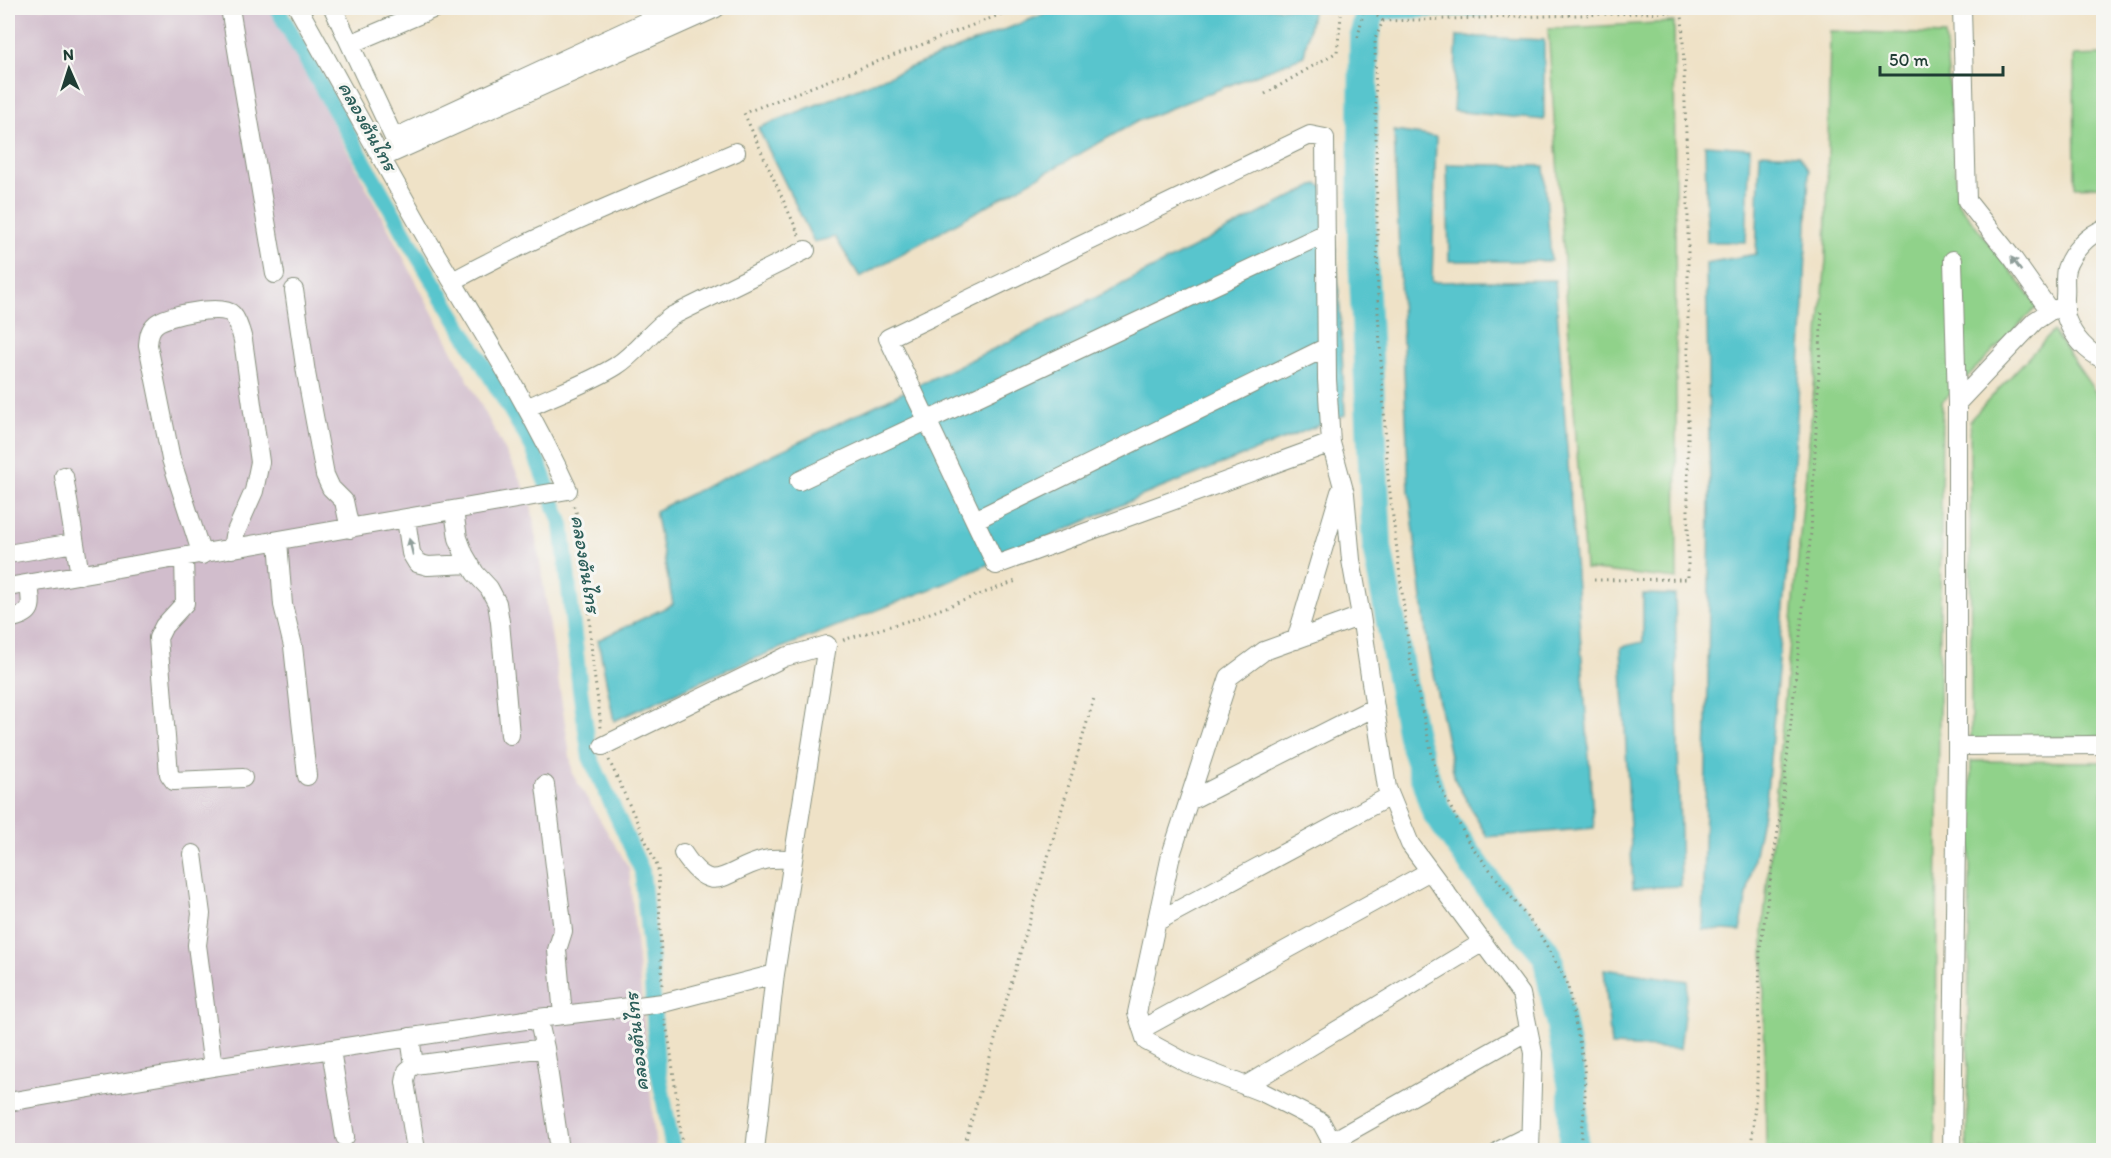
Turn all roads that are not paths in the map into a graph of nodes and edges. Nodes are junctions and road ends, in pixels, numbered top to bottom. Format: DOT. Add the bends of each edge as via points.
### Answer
graph roads {
  1 [pos="231,8"];
  2 [pos="298,8"];
  3 [pos="333,8"];
  4 [pos="435,8"];
  5 [pos="675,8"];
  6 [pos="716,8"];
  7 [pos="1962,12"];
  8 [pos="350,44"];
  9 [pos="736,152"];
  10 [pos="381,158"];
  11 [pos="2103,229"];
  12 [pos="1326,233"];
  13 [pos="806,250"];
  14 [pos="1953,260"];
  15 [pos="275,274"];
  16 [pos="453,281"];
  17 [pos="294,290"];
  18 [pos="2058,309"];
  19 [pos="1327,347"];
  20 [pos="2098,357"];
  21 [pos="2103,371"];
  22 [pos="1958,403"];
  23 [pos="527,408"];
  24 [pos="928,421"];
  25 [pos="1331,443"];
  26 [pos="64,476"];
  27 [pos="799,481"];
  28 [pos="1342,485"];
  29 [pos="454,511"];
  30 [pos="406,519"];
  31 [pos="975,520"];
  32 [pos="350,529"];
  33 [pos="278,541"];
  34 [pos="74,543"];
  35 [pos="232,549"];
  36 [pos="8,554"];
  37 [pos="193,556"];
  38 [pos="470,564"];
  39 [pos="80,575"];
  40 [pos="29,584"];
  41 [pos="8,588"];
  42 [pos="1361,616"];
  43 [pos="8,619"];
  44 [pos="1296,640"];
  45 [pos="1375,706"];
  46 [pos="510,735"];
  47 [pos="2103,745"];
  48 [pos="603,746"];
  49 [pos="1957,746"];
  50 [pos="307,776"];
  51 [pos="243,778"];
  52 [pos="545,785"];
  53 [pos="1390,796"];
  54 [pos="1189,801"];
  55 [pos="683,852"];
  56 [pos="193,854"];
  57 [pos="793,859"];
  58 [pos="1430,871"];
  59 [pos="1156,922"];
  60 [pos="1483,942"];
  61 [pos="775,974"];
  62 [pos="563,1014"];
  63 [pos="538,1018"];
  64 [pos="1142,1029"];
  65 [pos="1528,1031"];
  66 [pos="410,1037"];
  67 [pos="545,1048"];
  68 [pos="331,1050"];
  69 [pos="414,1065"];
  70 [pos="213,1067"];
  71 [pos="1245,1086"];
  72 [pos="8,1102"];
  73 [pos="345,1137"];
  74 [pos="1530,1143"];
  75 [pos="1334,1146"];
  76 [pos="416,1150"];
  77 [pos="560,1150"];
  78 [pos="755,1150"];
  79 [pos="1500,1150"];
  80 [pos="1952,1150"];
  1 -- 15 [label="street"];
  2 -- 10 [label="street"];
  3 -- 8 [label="street"];
  4 -- 8 [label="street"];
  5 -- 8 [label="street" via="394,138"];
  6 -- 10 [label="street"];
  18 -- 7 [label="street, one-way" via="1967,201"];
  9 -- 16 [label="street" via="552,231"];
  10 -- 16 [label="street"];
  11 -- 18 [label="street" via="2079,247 2066,269"];
  12 -- 19 [label="street"];
  12 -- 24 [label="street"];
  12 -- 24 [label="street" via="1325,138 1310,135 888,338"];
  13 -- 23 [label="street" via="672,315 615,366"];
  14 -- 22 [label="street"];
  16 -- 23 [label="street"];
  17 -- 32 [label="street" via="325,475 344,501"];
  18 -- 20 [label="street" via="2076,338"];
  18 -- 22 [label="street" via="2035,321"];
  19 -- 25 [label="street"];
  19 -- 31 [label="street"];
  20 -- 21 [label="street"];
  22 -- 49 [label="street"];
  23 -- 29 [label="street" via="567,490"];
  24 -- 27 [label="street"];
  24 -- 31 [label="street"];
  25 -- 28 [label="street"];
  25 -- 31 [label="street" via="996,565"];
  26 -- 34 [label="street"];
  28 -- 42 [label="street"];
  28 -- 44 [label="street"];
  29 -- 30 [label="street"];
  29 -- 38 [label="street" via="458,538"];
  30 -- 32 [label="street"];
  38 -- 30 [label="street, one-way" via="417,563 411,553"];
  32 -- 33 [label="street"];
  33 -- 35 [label="street"];
  33 -- 50 [label="street"];
  34 -- 36 [label="street"];
  34 -- 39 [label="street"];
  35 -- 37 [label="street"];
  35 -- 37 [label="street" via="258,477 259,449 238,325 232,314 224,310 205,311 169,317 156,324 149,333 148,345"];
  37 -- 39 [label="street"];
  37 -- 51 [label="street" via="185,603 158,638 169,774 174,781"];
  38 -- 46 [label="street" via="496,603"];
  39 -- 40 [label="street"];
  40 -- 41 [label="street"];
  40 -- 43 [label="street" via="30,611"];
  42 -- 44 [label="street"];
  42 -- 45 [label="street"];
  44 -- 54 [label="street" via="1264,651 1228,677"];
  45 -- 53 [label="street"];
  45 -- 54 [label="street"];
  47 -- 49 [label="street"];
  48 -- 57 [label="street" via="785,657 827,645"];
  49 -- 80 [label="street"];
  52 -- 62 [label="street" via="562,931 556,950"];
  53 -- 58 [label="street" via="1410,844"];
  53 -- 59 [label="street"];
  54 -- 59 [label="street" via="1171,855"];
  55 -- 57 [label="street" via="694,870 715,879 763,860"];
  56 -- 70 [label="street" via="201,914 197,945"];
  57 -- 61 [label="street"];
  58 -- 60 [label="street"];
  58 -- 64 [label="street"];
  59 -- 64 [label="street" via="1137,1013"];
  60 -- 65 [label="street" via="1521,994"];
  60 -- 71 [label="street"];
  61 -- 62 [label="street" via="655,1003"];
  61 -- 78 [label="street"];
  62 -- 63 [label="street"];
  63 -- 66 [label="street"];
  63 -- 67 [label="street"];
  64 -- 71 [label="street" via="1146,1041 1187,1064"];
  65 -- 74 [label="street" via="1533,1053"];
  65 -- 75 [label="street"];
  66 -- 68 [label="street"];
  66 -- 69 [label="street"];
  67 -- 69 [label="street"];
  67 -- 77 [label="street"];
  68 -- 70 [label="street"];
  68 -- 73 [label="street"];
  69 -- 76 [label="street" via="407,1071 405,1082"];
  70 -- 72 [label="street"];
  71 -- 75 [label="street" via="1321,1122"];
  74 -- 79 [label="street"];
}
